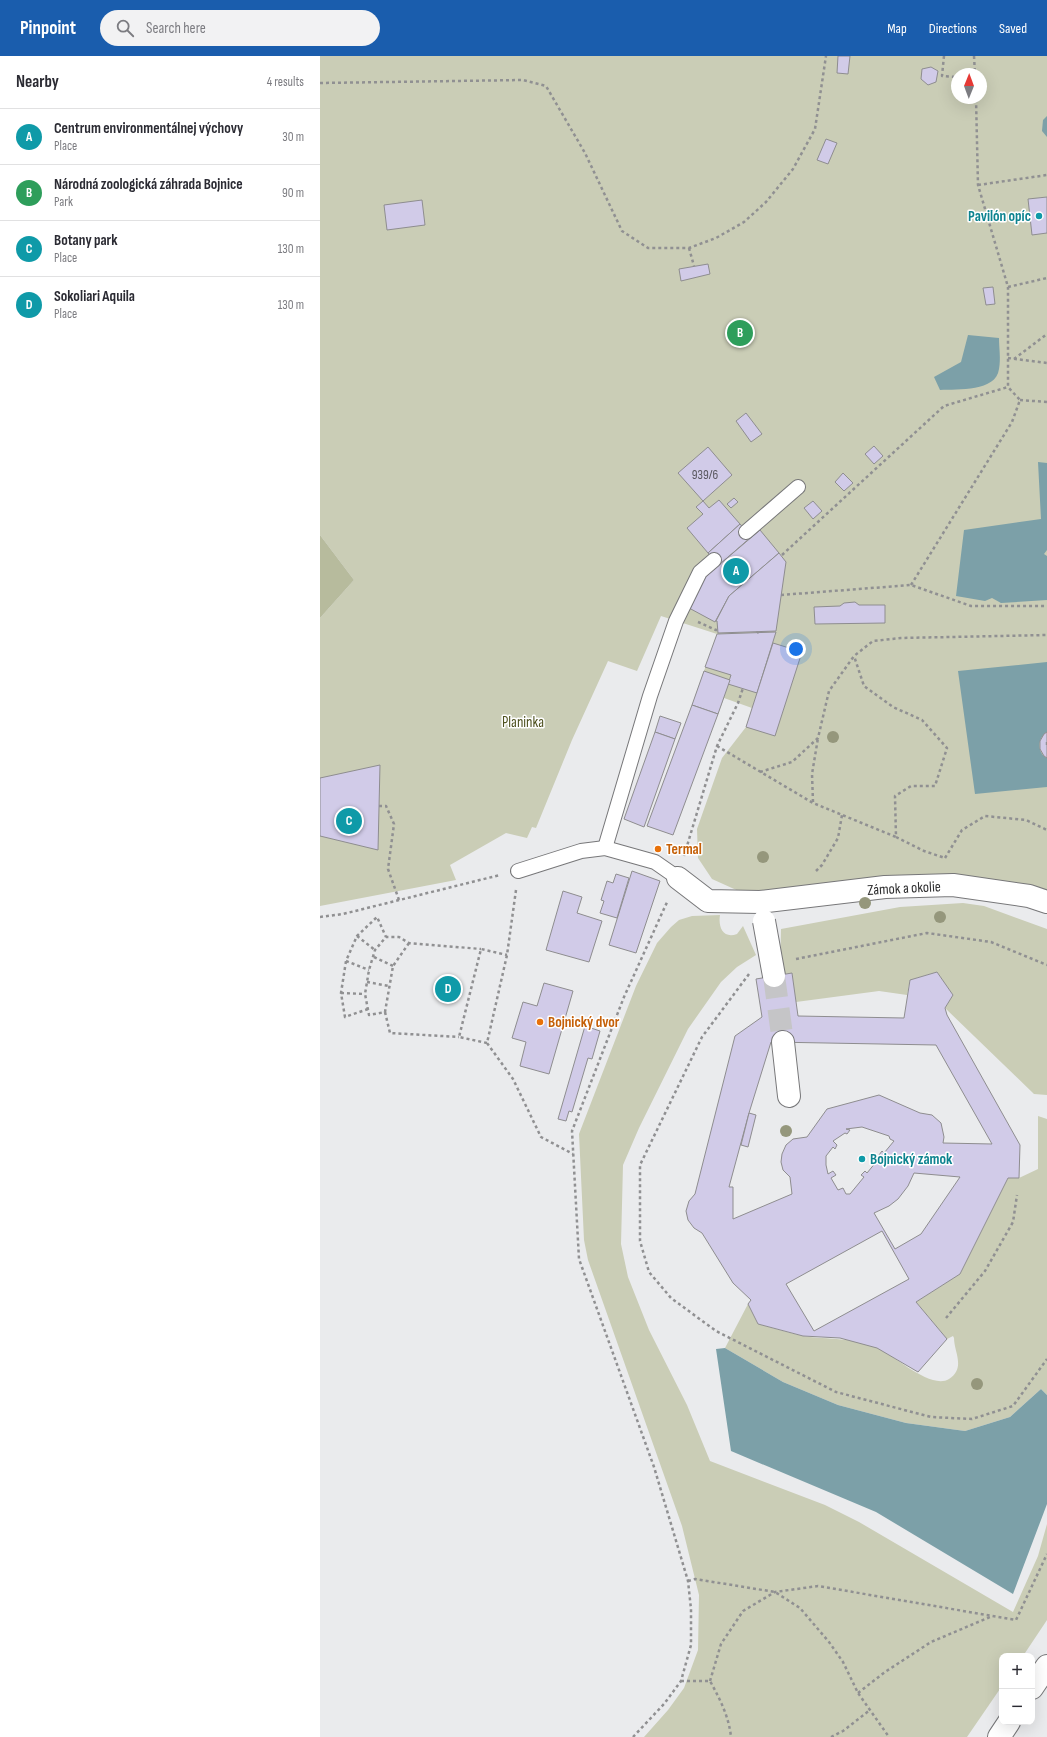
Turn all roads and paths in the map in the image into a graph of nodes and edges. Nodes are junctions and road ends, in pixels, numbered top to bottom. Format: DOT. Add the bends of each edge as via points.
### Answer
graph roads {
  1 [pos="826,56"];
  2 [pos="944,56"];
  3 [pos="974,56"];
  4 [pos="975,68"];
  5 [pos="951,77"];
  6 [pos="320,84"];
  7 [pos="976,104"];
  8 [pos="1047,175"];
  9 [pos="978,185"];
  10 [pos="689,248"];
  11 [pos="694,266"];
  12 [pos="1047,278"];
  13 [pos="1008,287"];
  14 [pos="1047,334"];
  15 [pos="1008,358"];
  16 [pos="1014,359"];
  17 [pos="1047,363"];
  18 [pos="1008,387"];
  19 [pos="1020,400"];
  20 [pos="1047,402"];
  21 [pos="798,487"];
  22 [pos="746,532"];
  23 [pos="782,556"];
  24 [pos="714,560"];
  25 [pos="911,585"];
  26 [pos="781,595"];
  27 [pos="1047,606"];
  28 [pos="702,623"];
  29 [pos="718,630"];
  30 [pos="1047,635"];
  31 [pos="854,656"];
  32 [pos="743,688"];
  33 [pos="818,738"];
  34 [pos="1047,742"];
  35 [pos="718,746"];
  36 [pos="1047,748"];
  37 [pos="759,772"];
  38 [pos="813,803"];
  39 [pos="379,806"];
  40 [pos="842,815"];
  41 [pos="1047,830"];
  42 [pos="896,837"];
  43 [pos="605,848"];
  44 [pos="945,858"];
  45 [pos="518,871"];
  46 [pos="678,878"];
  47 [pos="953,885"];
  48 [pos="790,899"];
  49 [pos="399,900"];
  50 [pos="1047,902"];
  51 [pos="762,912"];
  52 [pos="320,917"];
  53 [pos="357,936"];
  54 [pos="386,937"];
  55 [pos="409,943"];
  56 [pos="481,949"];
  57 [pos="376,950"];
  58 [pos="507,955"];
  59 [pos="374,957"];
  60 [pos="791,960"];
  61 [pos="346,961"];
  62 [pos="1047,965"];
  63 [pos="393,966"];
  64 [pos="753,968"];
  65 [pos="369,970"];
  66 [pos="774,976"];
  67 [pos="367,982"];
  68 [pos="389,986"];
  69 [pos="342,993"];
  70 [pos="364,994"];
  71 [pos="368,1009"];
  72 [pos="385,1012"];
  73 [pos="458,1037"];
  74 [pos="783,1042"];
  75 [pos="487,1043"];
  76 [pos="789,1096"];
  77 [pos="573,1154"];
  78 [pos="1017,1195"];
  79 [pos="946,1318"];
  80 [pos="1047,1359"];
  81 [pos="1047,1554"];
  82 [pos="688,1581"];
  83 [pos="775,1592"];
  84 [pos="991,1616"];
  85 [pos="1047,1666"];
  86 [pos="681,1681"];
  87 [pos="710,1681"];
  88 [pos="1035,1684"];
  89 [pos="858,1693"];
  90 [pos="870,1710"];
  91 [pos="1007,1725"];
  92 [pos="633,1737"];
  93 [pos="732,1737"];
  94 [pos="831,1737"];
  95 [pos="889,1737"];
  96 [pos="998,1737"];
  1 -- 10 [label="path" via="815,129 793,169 766,202 744,222 716,238"];
  2 -- 5 [label="path" via="942,76"];
  3 -- 4 [label="path"];
  6 -- 10 [label="path" via="523,80 546,86 585,152 622,230 648,248"];
  7 -- 9 [label="path"];
  8 -- 9 [label="path"];
  9 -- 13 [label="path"];
  10 -- 11 [label="path"];
  12 -- 13 [label="path"];
  13 -- 15 [label="path"];
  14 -- 16 [label="path"];
  15 -- 16 [label="path"];
  15 -- 18 [label="path"];
  16 -- 17 [label="path"];
  18 -- 19 [label="path"];
  18 -- 23 [label="path" via="944,406"];
  19 -- 20 [label="path"];
  19 -- 25 [label="path" via="1012,422"];
  21 -- 22 [label="lane"];
  24 -- 43 [label="lane" via="700,572 676,621 650,696"];
  25 -- 26 [label="path"];
  25 -- 27 [label="path" via="971,606"];
  28 -- 29 [label="path"];
  30 -- 31 [label="path" via="901,638 873,642"];
  31 -- 33 [label="path" via="829,691"];
  31 -- 42 [label="path" via="864,686 893,707 922,720 947,748 935,786 911,786 895,796"];
  32 -- 35 [label="path"];
  33 -- 37 [label="path" via="792,762"];
  33 -- 38 [label="path" via="812,774"];
  34 -- 36 [label="path"];
  35 -- 37 [label="path"];
  35 -- 46 [label="path"];
  37 -- 38 [label="path"];
  38 -- 40 [label="path"];
  39 -- 49 [label="path" via="386,806 394,824 388,869"];
  40 -- 42 [label="path"];
  40 -- 48 [label="path" via="838,838 822,865"];
  41 -- 44 [label="path" via="1026,820 985,816 962,830"];
  42 -- 44 [label="path" via="924,852"];
  43 -- 45 [label="lane" via="581,851"];
  43 -- 46 [label="lane" via="655,862"];
  44 -- 47 [label="path"];
  45 -- 49 [label="path"];
  45 -- 58 [label="path"];
  46 -- 51 [label="street, Zámok a okolie" via="708,900"];
  46 -- 77 [label="path" via="624,997 572,1131"];
  47 -- 48 [label="street, Zámok a okolie" via="885,886"];
  47 -- 50 [label="street, Zámok a okolie" via="1029,896"];
  48 -- 51 [label="street, Zámok a okolie"];
  49 -- 52 [label="path"];
  51 -- 66 [label="street, bridge"];
  53 -- 54 [label="path" via="377,917"];
  53 -- 57 [label="path"];
  53 -- 61 [label="path"];
  54 -- 55 [label="path" via="399,937"];
  54 -- 57 [label="path"];
  55 -- 56 [label="path"];
  55 -- 63 [label="path"];
  56 -- 58 [label="path"];
  56 -- 73 [label="path"];
  57 -- 59 [label="path"];
  58 -- 75 [label="path"];
  59 -- 63 [label="path"];
  59 -- 65 [label="path"];
  60 -- 62 [label="path" via="927,933 991,942"];
  61 -- 65 [label="path"];
  61 -- 69 [label="path"];
  63 -- 68 [label="path"];
  64 -- 80 [label="path" via="702,1037 640,1165 640,1241 649,1272 671,1298 716,1331 836,1392 931,1417 972,1419 1013,1406"];
  65 -- 67 [label="path"];
  67 -- 68 [label="path"];
  67 -- 70 [label="path"];
  68 -- 72 [label="path"];
  69 -- 70 [label="path"];
  69 -- 71 [label="path" via="345,1017"];
  70 -- 71 [label="path"];
  71 -- 72 [label="path" via="369,1015"];
  72 -- 73 [label="path" via="390,1033"];
  73 -- 75 [label="path"];
  74 -- 76 [label="street"];
  75 -- 77 [label="path" via="513,1079 541,1137"];
  77 -- 82 [label="path" via="579,1259 654,1467"];
  78 -- 79 [label="path" via="1013,1222 985,1271"];
  81 -- 84 [label="path" via="1016,1620"];
  82 -- 83 [label="path" via="695,1579"];
  82 -- 86 [label="path" via="691,1645"];
  83 -- 84 [label="path" via="818,1586"];
  83 -- 87 [label="path" via="743,1611 721,1644"];
  83 -- 89 [label="path" via="800,1608 828,1642 843,1662"];
  84 -- 89 [label="path" via="931,1642"];
  85 -- 88 [label="street"];
  86 -- 87 [label="path"];
  86 -- 92 [label="path" via="664,1704"];
  87 -- 93 [label="path" via="728,1718"];
  89 -- 90 [label="path"];
  90 -- 94 [label="path"];
  90 -- 95 [label="path"];
  91 -- 96 [label="street"];
}
